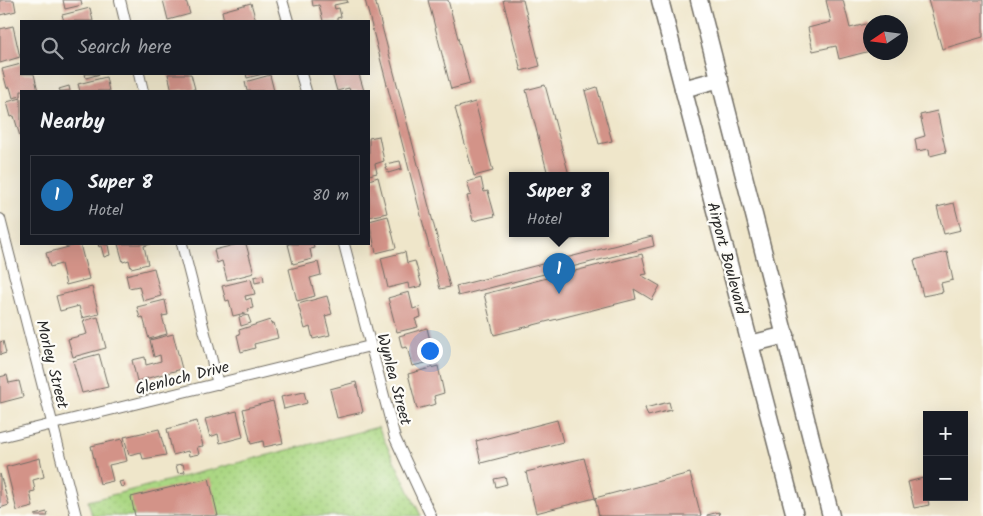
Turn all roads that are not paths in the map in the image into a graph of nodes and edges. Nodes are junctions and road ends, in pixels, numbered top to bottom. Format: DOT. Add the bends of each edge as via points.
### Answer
graph roads {
  1 [pos="120,0"];
  2 [pos="282,0"];
  3 [pos="660,0"];
  4 [pos="699,0"];
  5 [pos="125,20"];
  6 [pos="288,20"];
  7 [pos="138,75"];
  8 [pos="301,75"];
  9 [pos="720,78"];
  10 [pos="683,88"];
  11 [pos="143,90"];
  12 [pos="306,90"];
  13 [pos="0,219"];
  14 [pos="182,245"];
  15 [pos="344,245"];
  16 [pos="786,335"];
  17 [pos="750,344"];
  18 [pos="370,346"];
  19 [pos="218,384"];
  20 [pos="52,424"];
  21 [pos="0,437"];
  22 [pos="76,516"];
  23 [pos="431,516"];
  24 [pos="795,516"];
  25 [pos="831,516"];
  1 -- 5 [label="street"];
  2 -- 6 [label="street"];
  3 -- 10 [label="main road, Airport Boulevard"];
  4 -- 9 [label="main road"];
  7 -- 11 [label="street"];
  8 -- 12 [label="street"];
  9 -- 10 [label="main road"];
  9 -- 16 [label="main road"];
  10 -- 17 [label="main road, Airport Boulevard"];
  13 -- 20 [label="street, Morley Street"];
  14 -- 19 [label="street"];
  15 -- 18 [label="street, Wynlea Street"];
  16 -- 17 [label="main road"];
  16 -- 25 [label="main road"];
  17 -- 24 [label="main road, Airport Boulevard"];
  18 -- 19 [label="street, Glenloch Drive"];
  18 -- 23 [label="street, Wynlea Street" via="395,438"];
  19 -- 20 [label="street, Glenloch Drive"];
  20 -- 21 [label="street, Glenloch Drive"];
  20 -- 22 [label="street, Morley Street"];
}
